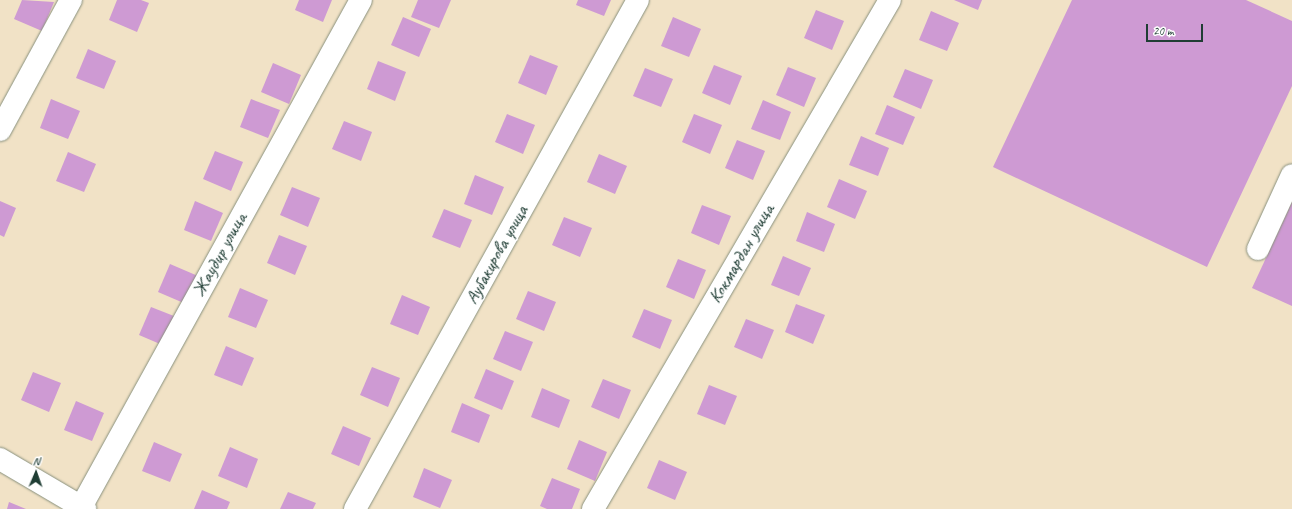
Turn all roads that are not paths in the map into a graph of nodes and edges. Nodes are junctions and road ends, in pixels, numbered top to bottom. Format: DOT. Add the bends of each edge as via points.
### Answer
graph roads {
  1 [pos="71,0"];
  2 [pos="361,0"];
  3 [pos="638,0"];
  4 [pos="890,0"];
  5 [pos="0,130"];
  6 [pos="1292,175"];
  7 [pos="1258,249"];
  8 [pos="0,459"];
  9 [pos="82,508"];
  10 [pos="355,509"];
  11 [pos="593,509"];
  1 -- 5 [label="street"];
  2 -- 9 [label="street, Жаудир улица"];
  3 -- 10 [label="street, Аубакирова улица"];
  4 -- 11 [label="street, Кокмардан улица"];
  6 -- 7 [label="street"];
  8 -- 9 [label="street"];
}
